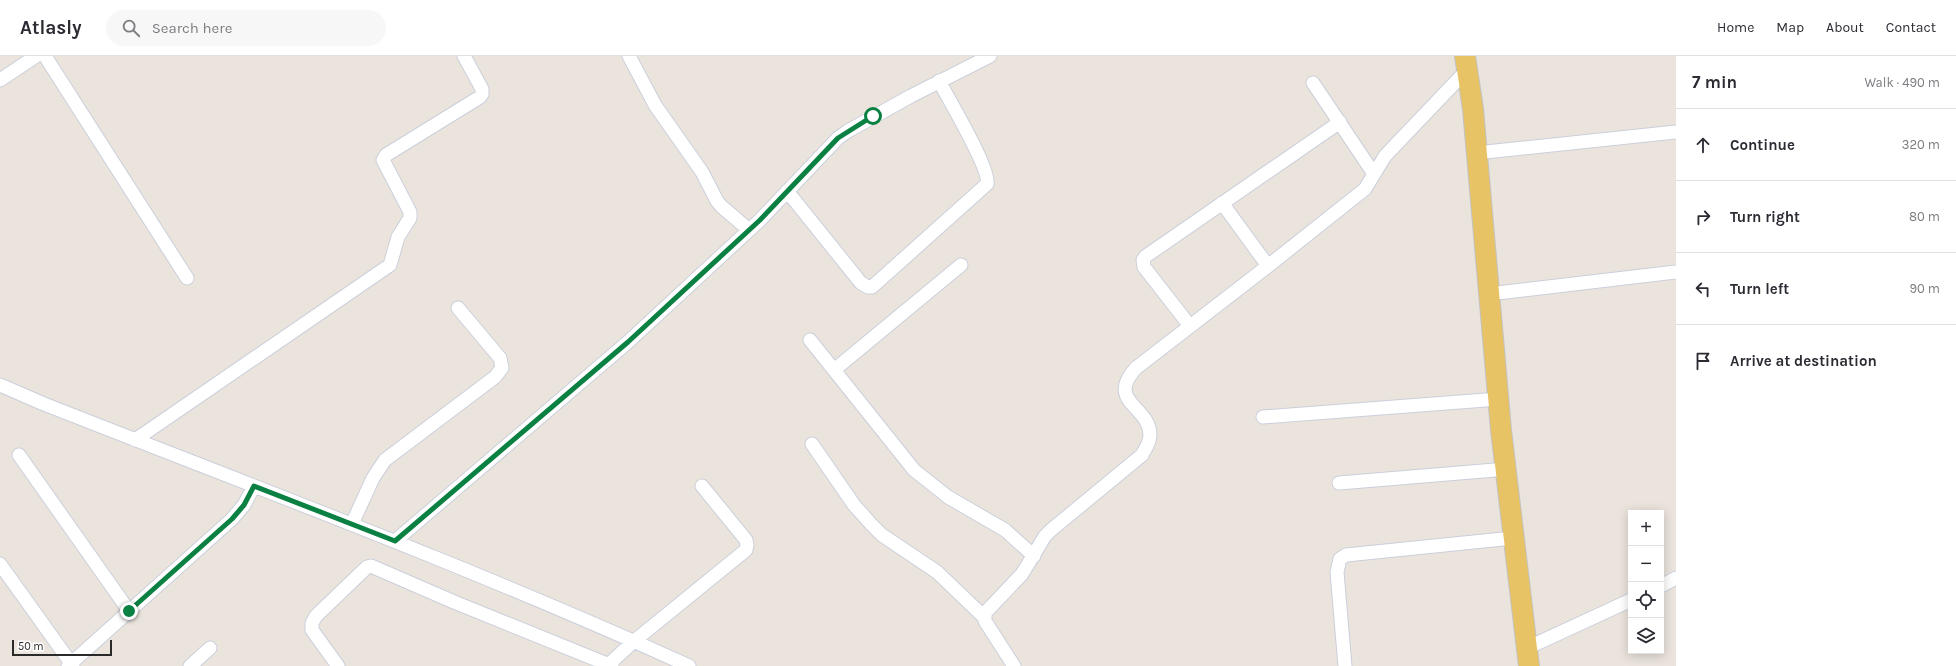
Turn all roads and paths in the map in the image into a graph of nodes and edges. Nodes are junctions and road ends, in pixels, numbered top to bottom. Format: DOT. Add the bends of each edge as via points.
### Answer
graph roads {
  1 [pos="36,56"];
  2 [pos="45,56"];
  3 [pos="464,56"];
  4 [pos="629,56"];
  5 [pos="990,56"];
  6 [pos="1466,63"];
  7 [pos="0,80"];
  8 [pos="939,81"];
  9 [pos="1314,83"];
  10 [pos="1340,122"];
  11 [pos="1676,132"];
  12 [pos="1476,153"];
  13 [pos="1374,174"];
  14 [pos="787,191"];
  15 [pos="1222,203"];
  16 [pos="748,230"];
  17 [pos="962,265"];
  18 [pos="1268,266"];
  19 [pos="1676,272"];
  20 [pos="187,278"];
  21 [pos="1489,294"];
  22 [pos="458,308"];
  23 [pos="1190,326"];
  24 [pos="810,340"];
  25 [pos="834,370"];
  26 [pos="0,385"];
  27 [pos="1499,399"];
  28 [pos="1263,417"];
  29 [pos="135,440"];
  30 [pos="812,444"];
  31 [pos="19,455"];
  32 [pos="1507,469"];
  33 [pos="1339,483"];
  34 [pos="702,486"];
  35 [pos="249,495"];
  36 [pos="352,524"];
  37 [pos="1513,538"];
  38 [pos="395,541"];
  39 [pos="1034,556"];
  40 [pos="0,564"];
  41 [pos="1676,578"];
  42 [pos="1664,584"];
  43 [pos="1628,602"];
  44 [pos="129,611"];
  45 [pos="984,617"];
  46 [pos="210,648"];
  47 [pos="1528,657"];
  48 [pos="617,658"];
  49 [pos="70,665"];
  50 [pos="190,666"];
  51 [pos="338,666"];
  52 [pos="689,666"];
  53 [pos="1014,666"];
  54 [pos="1345,666"];
  1 -- 7 [label="street"];
  2 -- 20 [label="street"];
  3 -- 29 [label="street" via="482,94 384,157 383,163 410,215 398,237 390,265"];
  4 -- 16 [label="street" via="655,105 702,172 721,206"];
  5 -- 8 [label="street"];
  6 -- 12 [label="main road"];
  6 -- 13 [label="street" via="1386,156"];
  8 -- 14 [label="street" via="848,131"];
  8 -- 14 [label="street" via="975,148 988,178 988,184 872,287 860,283"];
  9 -- 10 [label="street"];
  10 -- 13 [label="street"];
  10 -- 15 [label="street"];
  11 -- 12 [label="street"];
  12 -- 21 [label="main road"];
  13 -- 18 [label="street" via="1365,189"];
  14 -- 16 [label="street"];
  15 -- 18 [label="street"];
  15 -- 23 [label="street" via="1143,260 1144,268"];
  16 -- 38 [label="street" via="628,342"];
  17 -- 25 [label="street"];
  18 -- 23 [label="street"];
  19 -- 21 [label="street"];
  21 -- 27 [label="main road"];
  22 -- 36 [label="street" via="500,358 502,368 495,377 385,460 373,478"];
  23 -- 39 [label="street" via="1126,378 1126,395 1148,425 1150,436 1142,455 1051,530"];
  24 -- 25 [label="street"];
  25 -- 39 [label="street" via="914,470 948,497 1005,530"];
  26 -- 29 [label="street"];
  27 -- 28 [label="street"];
  27 -- 32 [label="main road"];
  29 -- 35 [label="street"];
  30 -- 45 [label="street" via="871,524 882,535 938,572"];
  31 -- 44 [label="street"];
  32 -- 33 [label="street"];
  32 -- 37 [label="main road"];
  34 -- 48 [label="street" via="746,540 746,550"];
  35 -- 36 [label="street"];
  35 -- 44 [label="street" via="232,519"];
  36 -- 38 [label="street"];
  37 -- 47 [label="main road"];
  37 -- 54 [label="street" via="1346,555 1340,559 1337,572"];
  38 -- 48 [label="street" via="606,629"];
  39 -- 45 [label="street" via="1022,574 987,609"];
  40 -- 49 [label="street"];
  41 -- 42 [label="street"];
  43 -- 47 [label="street"];
  44 -- 49 [label="street"];
  45 -- 53 [label="street"];
  46 -- 50 [label="street"];
  48 -- 51 [label="street" via="454,602 371,566 316,616 312,623 312,630"];
  48 -- 52 [label="street"];
}
